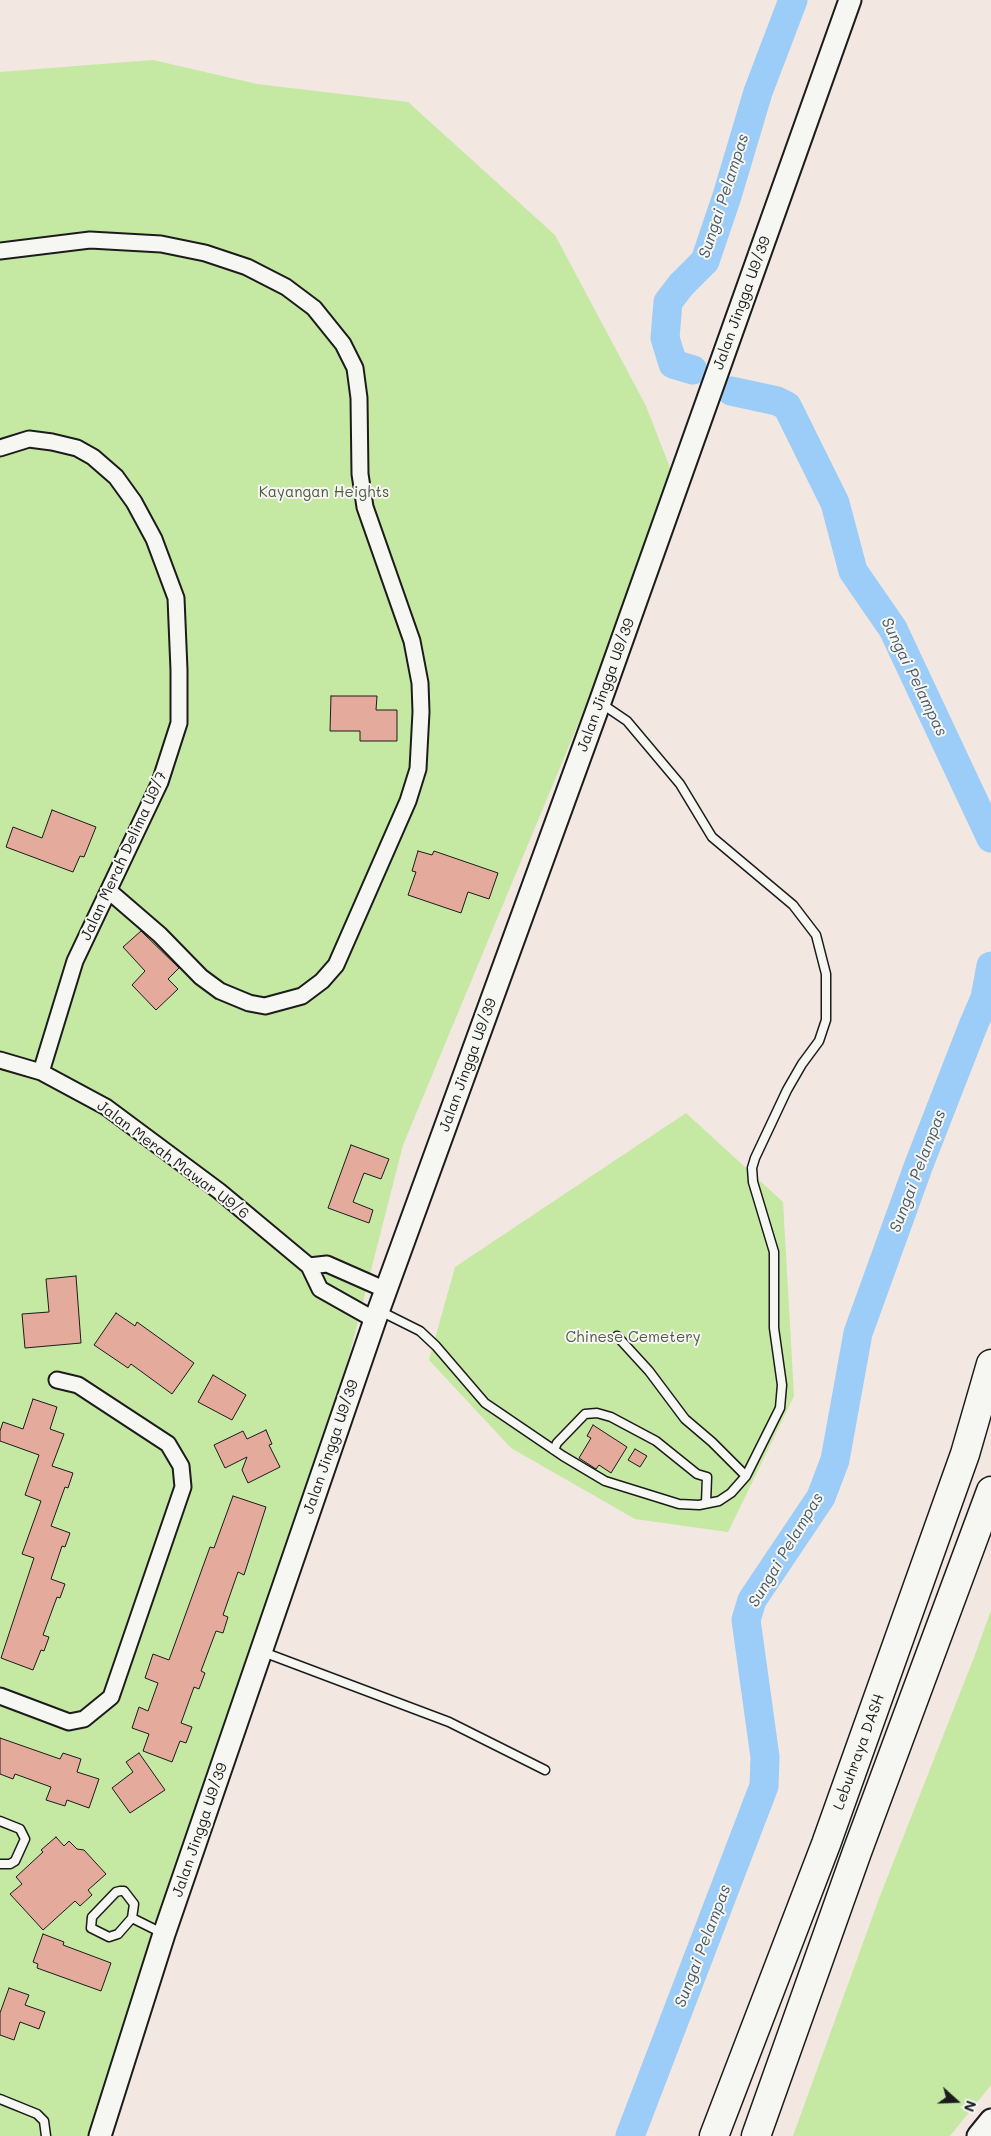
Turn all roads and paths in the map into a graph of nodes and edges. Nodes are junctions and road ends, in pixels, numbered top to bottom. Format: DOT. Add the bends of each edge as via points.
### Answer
graph roads {
  1 [pos="850,0"];
  2 [pos="0,251"];
  3 [pos="0,448"];
  4 [pos="600,702"];
  5 [pos="109,891"];
  6 [pos="0,1060"];
  7 [pos="42,1072"];
  8 [pos="309,1266"];
  9 [pos="386,1290"];
  10 [pos="377,1315"];
  11 [pos="617,1336"];
  12 [pos="991,1364"];
  13 [pos="56,1380"];
  14 [pos="554,1450"];
  15 [pos="746,1476"];
  16 [pos="991,1491"];
  17 [pos="706,1503"];
  18 [pos="261,1652"];
  19 [pos="0,1696"];
  20 [pos="545,1770"];
  21 [pos="0,1821"];
  22 [pos="0,1864"];
  23 [pos="132,1918"];
  24 [pos="164,1934"];
  25 [pos="0,2099"];
  26 [pos="991,2120"];
  27 [pos="46,2136"];
  28 [pos="100,2136"];
  29 [pos="714,2136"];
  30 [pos="756,2136"];
  31 [pos="978,2136"];
  1 -- 4 [label="street, Jalan Jingga U9/39"];
  2 -- 5 [label="street" via="90,240 161,244 205,253 248,267 286,287 314,308 343,344 355,368 360,398 360,474 365,507 412,641 420,683 418,769 408,801 336,965 302,996 265,1006 220,991 200,977 160,935"];
  3 -- 5 [label="street, Jalan Merah Delima U9/7" via="29,439 76,448 93,457 116,477 134,502 154,539 176,598 178,724 160,782"];
  4 -- 9 [label="street, Jalan Jingga U9/39"];
  4 -- 15 [label="lane" via="627,721 680,784 712,837 793,905 816,935 826,974 826,1020 819,1041 787,1090 752,1168 753,1182 774,1252 774,1328 782,1385 780,1408"];
  5 -- 7 [label="street, Jalan Merah Delima U9/7" via="76,961"];
  6 -- 7 [label="street, Jalan Merah Mawar U9/6"];
  7 -- 8 [label="street, Jalan Merah Mawar U9/6" via="106,1107 145,1135"];
  8 -- 9 [label="street" via="327,1264"];
  8 -- 10 [label="street" via="320,1289"];
  9 -- 10 [label="street, Jalan Jingga U9/39"];
  10 -- 14 [label="lane" via="420,1331 486,1403"];
  10 -- 18 [label="street, Jalan Jingga U9/39"];
  11 -- 15 [label="lane" via="685,1418"];
  12 -- 29 [label="highway, Lebuhraya DASH" via="965,1454 826,1844"];
  13 -- 19 [label="street" via="78,1385 168,1444 181,1466 183,1487 111,1697 84,1719 68,1722"];
  14 -- 17 [label="lane" via="605,1481 633,1491 679,1504"];
  14 -- 17 [label="lane" via="557,1442 585,1414 597,1412 656,1441 697,1474 707,1477"];
  15 -- 17 [label="lane" via="731,1493 719,1501"];
  16 -- 30 [label="highway"];
  18 -- 20 [label="lane" via="449,1722"];
  18 -- 24 [label="street, Jalan Jingga U9/39"];
  21 -- 22 [label="lane" via="20,1828 25,1839 15,1861"];
  23 -- 23 [label="lane" via="118,1934 109,1937 91,1928 92,1917 116,1892 124,1892 134,1904"];
  23 -- 24 [label="lane"];
  24 -- 28 [label="street, Jalan Jingga U9/39"];
  25 -- 27 [label="lane" via="37,2114 44,2121"];
  26 -- 31 [label="street"];
}
